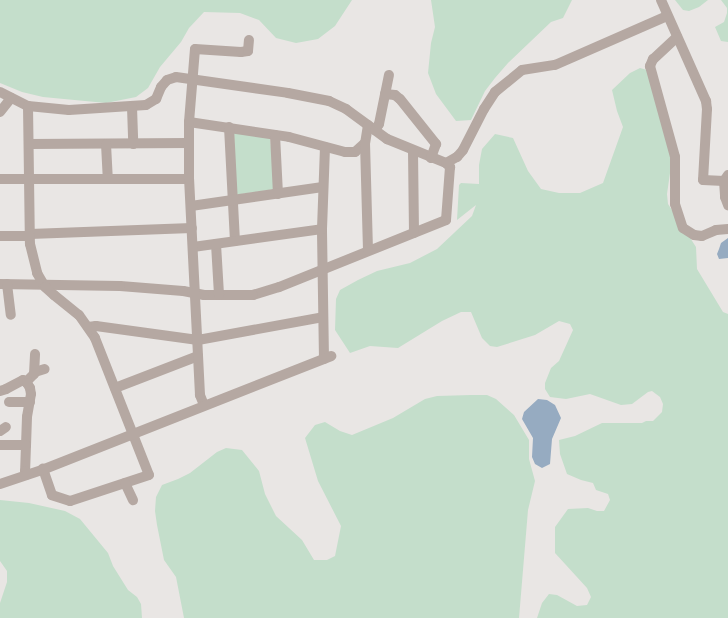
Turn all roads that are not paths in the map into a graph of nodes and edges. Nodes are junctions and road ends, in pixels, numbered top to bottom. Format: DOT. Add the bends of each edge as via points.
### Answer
graph roads {
  1 [pos="661,0"];
  2 [pos="667,16"];
  3 [pos="676,37"];
  4 [pos="249,40"];
  5 [pos="389,75"];
  6 [pos="191,79"];
  7 [pos="0,92"];
  8 [pos="385,94"];
  9 [pos="11,98"];
  10 [pos="28,106"];
  11 [pos="132,106"];
  12 [pos="0,112"];
  13 [pos="189,122"];
  14 [pos="229,128"];
  15 [pos="371,128"];
  16 [pos="275,135"];
  17 [pos="188,143"];
  18 [pos="366,143"];
  19 [pos="29,144"];
  20 [pos="106,144"];
  21 [pos="133,144"];
  22 [pos="325,147"];
  23 [pos="413,151"];
  24 [pos="431,158"];
  25 [pos="446,163"];
  26 [pos="726,178"];
  27 [pos="29,179"];
  28 [pos="108,179"];
  29 [pos="189,179"];
  30 [pos="0,180"];
  31 [pos="323,187"];
  32 [pos="278,194"];
  33 [pos="233,200"];
  34 [pos="728,205"];
  35 [pos="190,206"];
  36 [pos="192,228"];
  37 [pos="0,229"];
  38 [pos="322,229"];
  39 [pos="728,229"];
  40 [pos="30,233"];
  41 [pos="414,233"];
  42 [pos="0,236"];
  43 [pos="235,241"];
  44 [pos="216,244"];
  45 [pos="193,247"];
  46 [pos="368,250"];
  47 [pos="322,269"];
  48 [pos="4,284"];
  49 [pos="44,285"];
  50 [pos="195,293"];
  51 [pos="219,295"];
  52 [pos="11,315"];
  53 [pos="323,317"];
  54 [pos="88,327"];
  55 [pos="198,340"];
  56 [pos="35,354"];
  57 [pos="198,356"];
  58 [pos="45,369"];
  59 [pos="35,372"];
  60 [pos="26,382"];
  61 [pos="116,388"];
  62 [pos="0,391"];
  63 [pos="9,402"];
  64 [pos="30,402"];
  65 [pos="204,405"];
  66 [pos="133,433"];
  67 [pos="0,445"];
  68 [pos="26,445"];
  69 [pos="43,469"];
  70 [pos="26,475"];
  71 [pos="125,483"];
  72 [pos="0,484"];
  73 [pos="133,500"];
  1 -- 2 [label="street"];
  2 -- 3 [label="street"];
  2 -- 25 [label="street" via="555,66 522,70 495,92 463,150"];
  3 -- 26 [label="street" via="706,101 703,180"];
  3 -- 39 [label="street" via="653,58 650,66 675,157 675,204 683,228 694,236"];
  4 -- 6 [label="street" via="248,51 194,49"];
  5 -- 8 [label="street"];
  6 -- 11 [label="street" via="176,77 166,80 156,98 146,105"];
  6 -- 13 [label="street"];
  6 -- 15 [label="street" via="329,101 346,109"];
  7 -- 9 [label="street"];
  8 -- 15 [label="street" via="379,124"];
  8 -- 24 [label="street" via="395,95 400,99 436,144"];
  9 -- 10 [label="street"];
  9 -- 12 [label="street"];
  10 -- 11 [label="street" via="69,110"];
  10 -- 19 [label="street"];
  11 -- 21 [label="street"];
  13 -- 14 [label="street"];
  13 -- 17 [label="street"];
  14 -- 16 [label="street"];
  14 -- 33 [label="street"];
  15 -- 18 [label="street"];
  15 -- 23 [label="street"];
  16 -- 22 [label="street"];
  16 -- 32 [label="street"];
  17 -- 21 [label="street"];
  17 -- 29 [label="street"];
  18 -- 22 [label="street" via="354,152"];
  18 -- 46 [label="street"];
  19 -- 20 [label="street"];
  19 -- 27 [label="street"];
  20 -- 21 [label="street"];
  20 -- 28 [label="street"];
  22 -- 31 [label="street"];
  23 -- 24 [label="street"];
  23 -- 41 [label="street"];
  24 -- 25 [label="street"];
  25 -- 41 [label="street" via="450,167 446,220"];
  26 -- 34 [label="street" via="725,197"];
  27 -- 28 [label="street"];
  27 -- 30 [label="street"];
  27 -- 40 [label="street"];
  28 -- 29 [label="street"];
  29 -- 35 [label="street"];
  31 -- 32 [label="street"];
  31 -- 38 [label="street"];
  32 -- 33 [label="street"];
  33 -- 35 [label="street"];
  33 -- 43 [label="street"];
  35 -- 36 [label="street"];
  36 -- 40 [label="street"];
  36 -- 45 [label="street"];
  37 -- 40 [label="street"];
  38 -- 43 [label="street"];
  38 -- 47 [label="street"];
  40 -- 42 [label="street"];
  40 -- 49 [label="street" via="34,266"];
  41 -- 46 [label="street"];
  43 -- 44 [label="street"];
  44 -- 45 [label="street"];
  44 -- 51 [label="street"];
  45 -- 50 [label="street"];
  46 -- 47 [label="street"];
  47 -- 51 [label="street" via="279,287 253,294"];
  47 -- 53 [label="street"];
  48 -- 49 [label="street"];
  48 -- 52 [label="street"];
  49 -- 50 [label="street" via="120,286"];
  49 -- 54 [label="street" via="77,312"];
  50 -- 51 [label="street"];
  50 -- 55 [label="street"];
  53 -- 55 [label="street"];
  53 -- 65 [label="street" via="327,358"];
  54 -- 55 [label="street"];
  54 -- 61 [label="street"];
  55 -- 57 [label="street"];
  56 -- 59 [label="street"];
  57 -- 61 [label="street"];
  57 -- 65 [label="street" via="200,395"];
  58 -- 59 [label="street"];
  59 -- 60 [label="street"];
  60 -- 62 [label="street" via="22,380"];
  60 -- 64 [label="street" via="31,394"];
  61 -- 66 [label="street"];
  63 -- 64 [label="street"];
  64 -- 68 [label="street"];
  65 -- 66 [label="street"];
  66 -- 69 [label="street"];
  66 -- 71 [label="street" via="149,475"];
  67 -- 68 [label="street"];
  68 -- 70 [label="street"];
  69 -- 70 [label="street"];
  69 -- 71 [label="street" via="52,495 70,501"];
  70 -- 72 [label="street"];
  71 -- 73 [label="street"];
}
